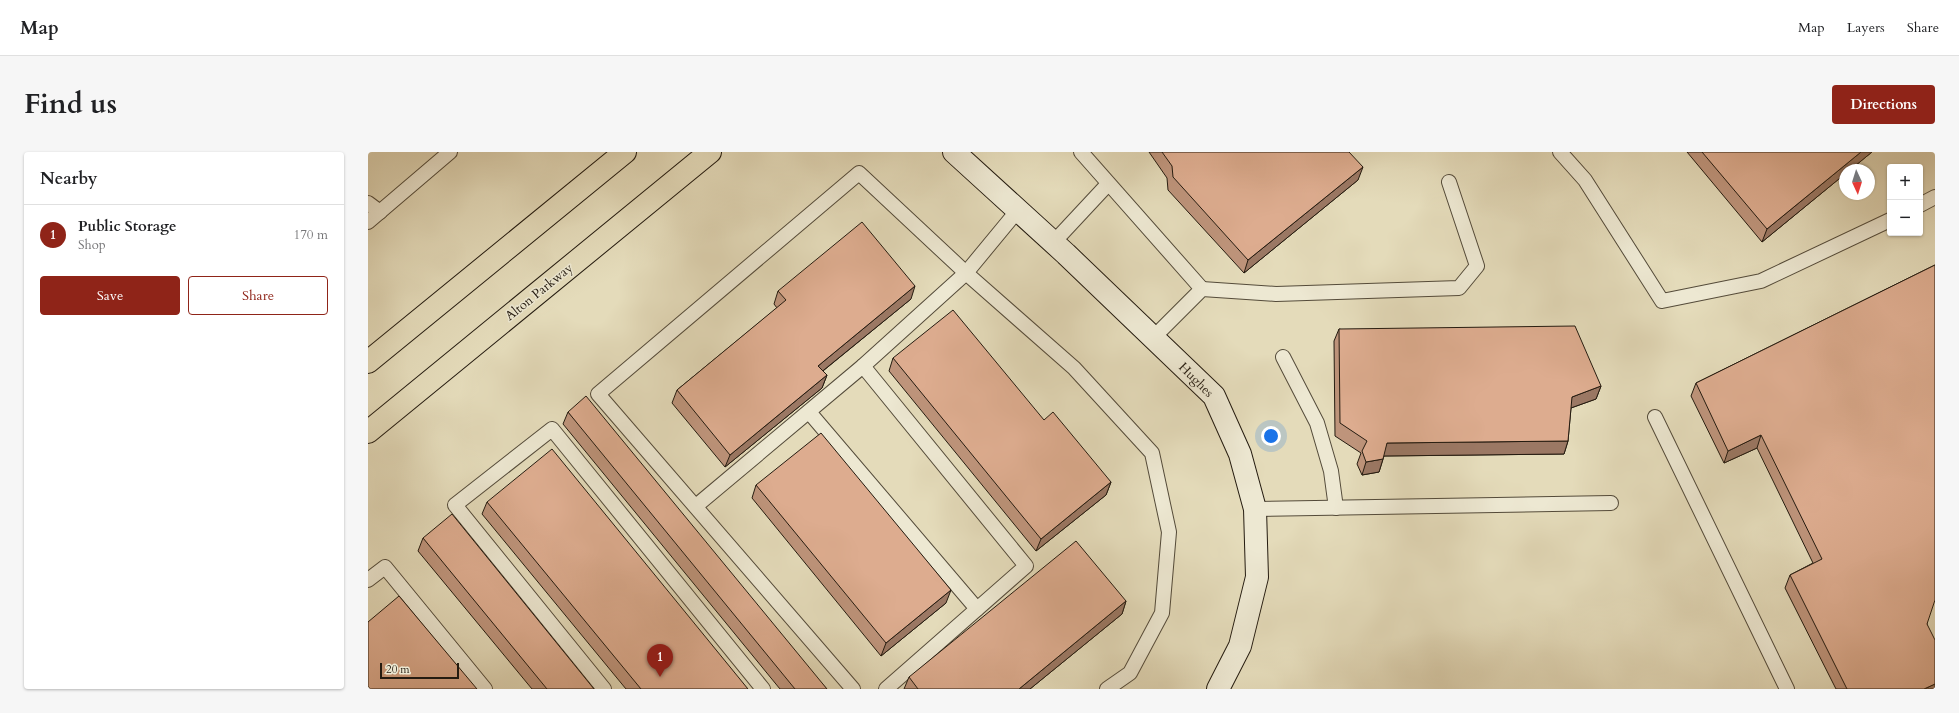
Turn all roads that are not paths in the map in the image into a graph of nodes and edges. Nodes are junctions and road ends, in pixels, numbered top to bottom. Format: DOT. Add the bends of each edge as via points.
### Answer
graph roads {
  1 [pos="450,152"];
  2 [pos="624,152"];
  3 [pos="710,152"];
  4 [pos="954,152"];
  5 [pos="1081,152"];
  6 [pos="1560,152"];
  7 [pos="1449,182"];
  8 [pos="1108,184"];
  9 [pos="1935,197"];
  10 [pos="368,203"];
  11 [pos="1923,203"];
  12 [pos="1018,210"];
  13 [pos="380,212"];
  14 [pos="1887,221"];
  15 [pos="368,222"];
  16 [pos="1053,243"];
  17 [pos="966,273"];
  18 [pos="1202,289"];
  19 [pos="1153,338"];
  20 [pos="1283,357"];
  21 [pos="368,362"];
  22 [pos="863,366"];
  23 [pos="809,412"];
  24 [pos="1655,417"];
  25 [pos="368,432"];
  26 [pos="1611,503"];
  27 [pos="696,506"];
  28 [pos="1336,508"];
  29 [pos="1255,509"];
  30 [pos="368,580"];
  31 [pos="977,609"];
  32 [pos="485,689"];
  33 [pos="604,689"];
  34 [pos="763,689"];
  35 [pos="853,689"];
  36 [pos="886,689"];
  37 [pos="1108,689"];
  38 [pos="1218,689"];
  39 [pos="1787,689"];
  1 -- 13 [label="lane"];
  2 -- 21 [label="main road"];
  3 -- 25 [label="main road, Alton Parkway"];
  4 -- 12 [label="street, Hughes"];
  5 -- 8 [label="lane"];
  6 -- 14 [label="lane" via="1585,180 1662,301 1761,281"];
  7 -- 18 [label="lane" via="1477,266 1459,288 1276,294"];
  8 -- 16 [label="lane"];
  8 -- 18 [label="lane"];
  9 -- 11 [label="lane"];
  10 -- 13 [label="lane"];
  12 -- 16 [label="street, Hughes"];
  12 -- 17 [label="lane"];
  13 -- 15 [label="lane"];
  16 -- 19 [label="street, Hughes"];
  17 -- 22 [label="lane"];
  17 -- 27 [label="lane" via="859,173 598,394"];
  17 -- 37 [label="lane" via="1074,368 1152,453 1168,532 1162,613 1130,674"];
  18 -- 19 [label="lane"];
  19 -- 29 [label="street, Hughes" via="1214,396 1240,454"];
  20 -- 28 [label="lane" via="1316,423 1331,471"];
  22 -- 23 [label="lane"];
  22 -- 31 [label="lane" via="1026,566"];
  23 -- 27 [label="lane"];
  23 -- 31 [label="lane"];
  24 -- 39 [label="lane"];
  26 -- 28 [label="lane"];
  27 -- 35 [label="lane"];
  28 -- 29 [label="lane"];
  29 -- 38 [label="street, Hughes" via="1257,577 1240,646"];
  30 -- 32 [label="lane" via="385,567"];
  31 -- 36 [label="lane"];
  33 -- 34 [label="lane" via="454,505 552,430"];
}
